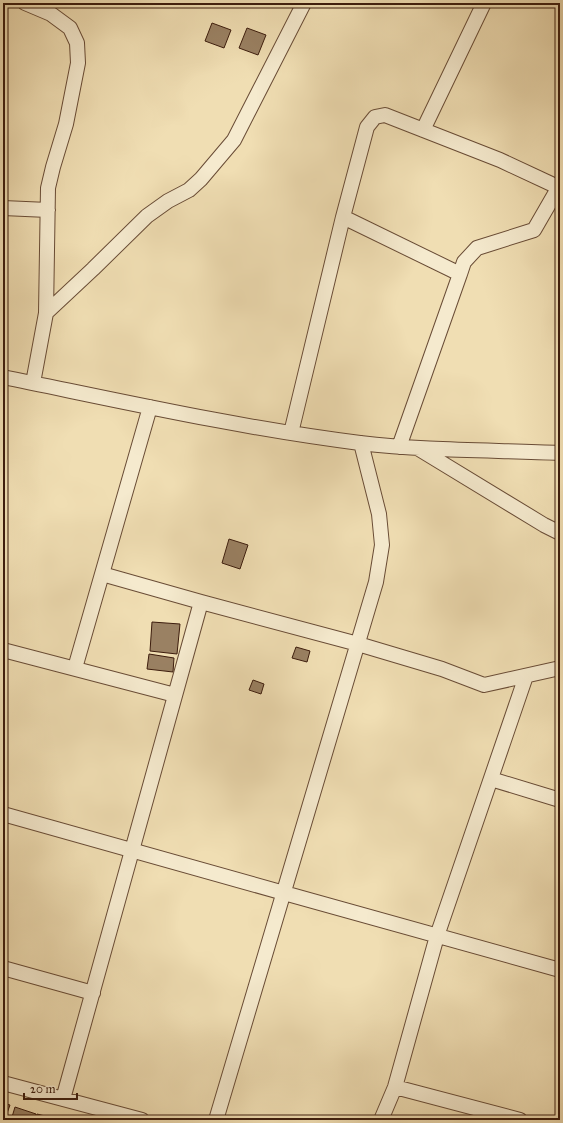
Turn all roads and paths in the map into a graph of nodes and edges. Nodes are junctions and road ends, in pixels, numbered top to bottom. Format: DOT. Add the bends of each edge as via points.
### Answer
graph roads {
  1 [pos="25,3"];
  2 [pos="304,3"];
  3 [pos="484,3"];
  4 [pos="423,130"];
  5 [pos="560,187"];
  6 [pos="3,208"];
  7 [pos="48,210"];
  8 [pos="343,217"];
  9 [pos="460,274"];
  10 [pos="46,313"];
  11 [pos="3,377"];
  12 [pos="33,383"];
  13 [pos="150,407"];
  14 [pos="291,433"];
  15 [pos="361,443"];
  16 [pos="400,447"];
  17 [pos="416,448"];
  18 [pos="560,453"];
  19 [pos="560,534"];
  20 [pos="102,574"];
  21 [pos="201,602"];
  22 [pos="358,644"];
  23 [pos="3,650"];
  24 [pos="75,668"];
  25 [pos="560,668"];
  26 [pos="526,676"];
  27 [pos="175,695"];
  28 [pos="491,778"];
  29 [pos="560,800"];
  30 [pos="3,814"];
  31 [pos="131,850"];
  32 [pos="284,894"];
  33 [pos="437,936"];
  34 [pos="3,968"];
  35 [pos="560,970"];
  36 [pos="93,993"];
  37 [pos="3,1083"];
  38 [pos="395,1087"];
  39 [pos="63,1099"];
  40 [pos="478,1115"];
  41 [pos="142,1120"];
  42 [pos="216,1120"];
  43 [pos="380,1120"];
  44 [pos="520,1120"];
  1 -- 7 [label="street" via="51,14 70,28 77,43 78,63 66,124 48,188"];
  2 -- 10 [label="street" via="234,140 193,187 147,216"];
  3 -- 4 [label="street"];
  4 -- 5 [label="street"];
  4 -- 8 [label="street" via="386,115 375,117 367,127"];
  5 -- 9 [label="street" via="534,230 477,248 464,262"];
  6 -- 7 [label="street"];
  7 -- 10 [label="street"];
  8 -- 9 [label="street"];
  8 -- 14 [label="street"];
  9 -- 16 [label="street"];
  10 -- 12 [label="street"];
  11 -- 12 [label="street"];
  12 -- 13 [label="street"];
  13 -- 14 [label="street"];
  13 -- 20 [label="street"];
  14 -- 15 [label="street"];
  15 -- 16 [label="street"];
  15 -- 22 [label="street" via="379,514 382,545 376,582"];
  16 -- 17 [label="street"];
  17 -- 18 [label="street"];
  17 -- 19 [label="street"];
  20 -- 21 [label="street"];
  20 -- 24 [label="street"];
  21 -- 22 [label="street"];
  21 -- 27 [label="street"];
  22 -- 26 [label="street" via="442,669 484,685"];
  22 -- 32 [label="street"];
  23 -- 24 [label="street"];
  24 -- 27 [label="street"];
  25 -- 26 [label="street"];
  26 -- 28 [label="street"];
  27 -- 31 [label="street"];
  28 -- 29 [label="street"];
  28 -- 33 [label="street"];
  30 -- 31 [label="street"];
  31 -- 32 [label="street"];
  31 -- 36 [label="street"];
  32 -- 33 [label="street"];
  32 -- 42 [label="street"];
  33 -- 35 [label="street"];
  33 -- 38 [label="street"];
  34 -- 36 [label="street"];
  36 -- 39 [label="street"];
  37 -- 39 [label="street"];
  38 -- 40 [label="street"];
  38 -- 43 [label="street"];
  39 -- 41 [label="street"];
  40 -- 44 [label="street"];
}
